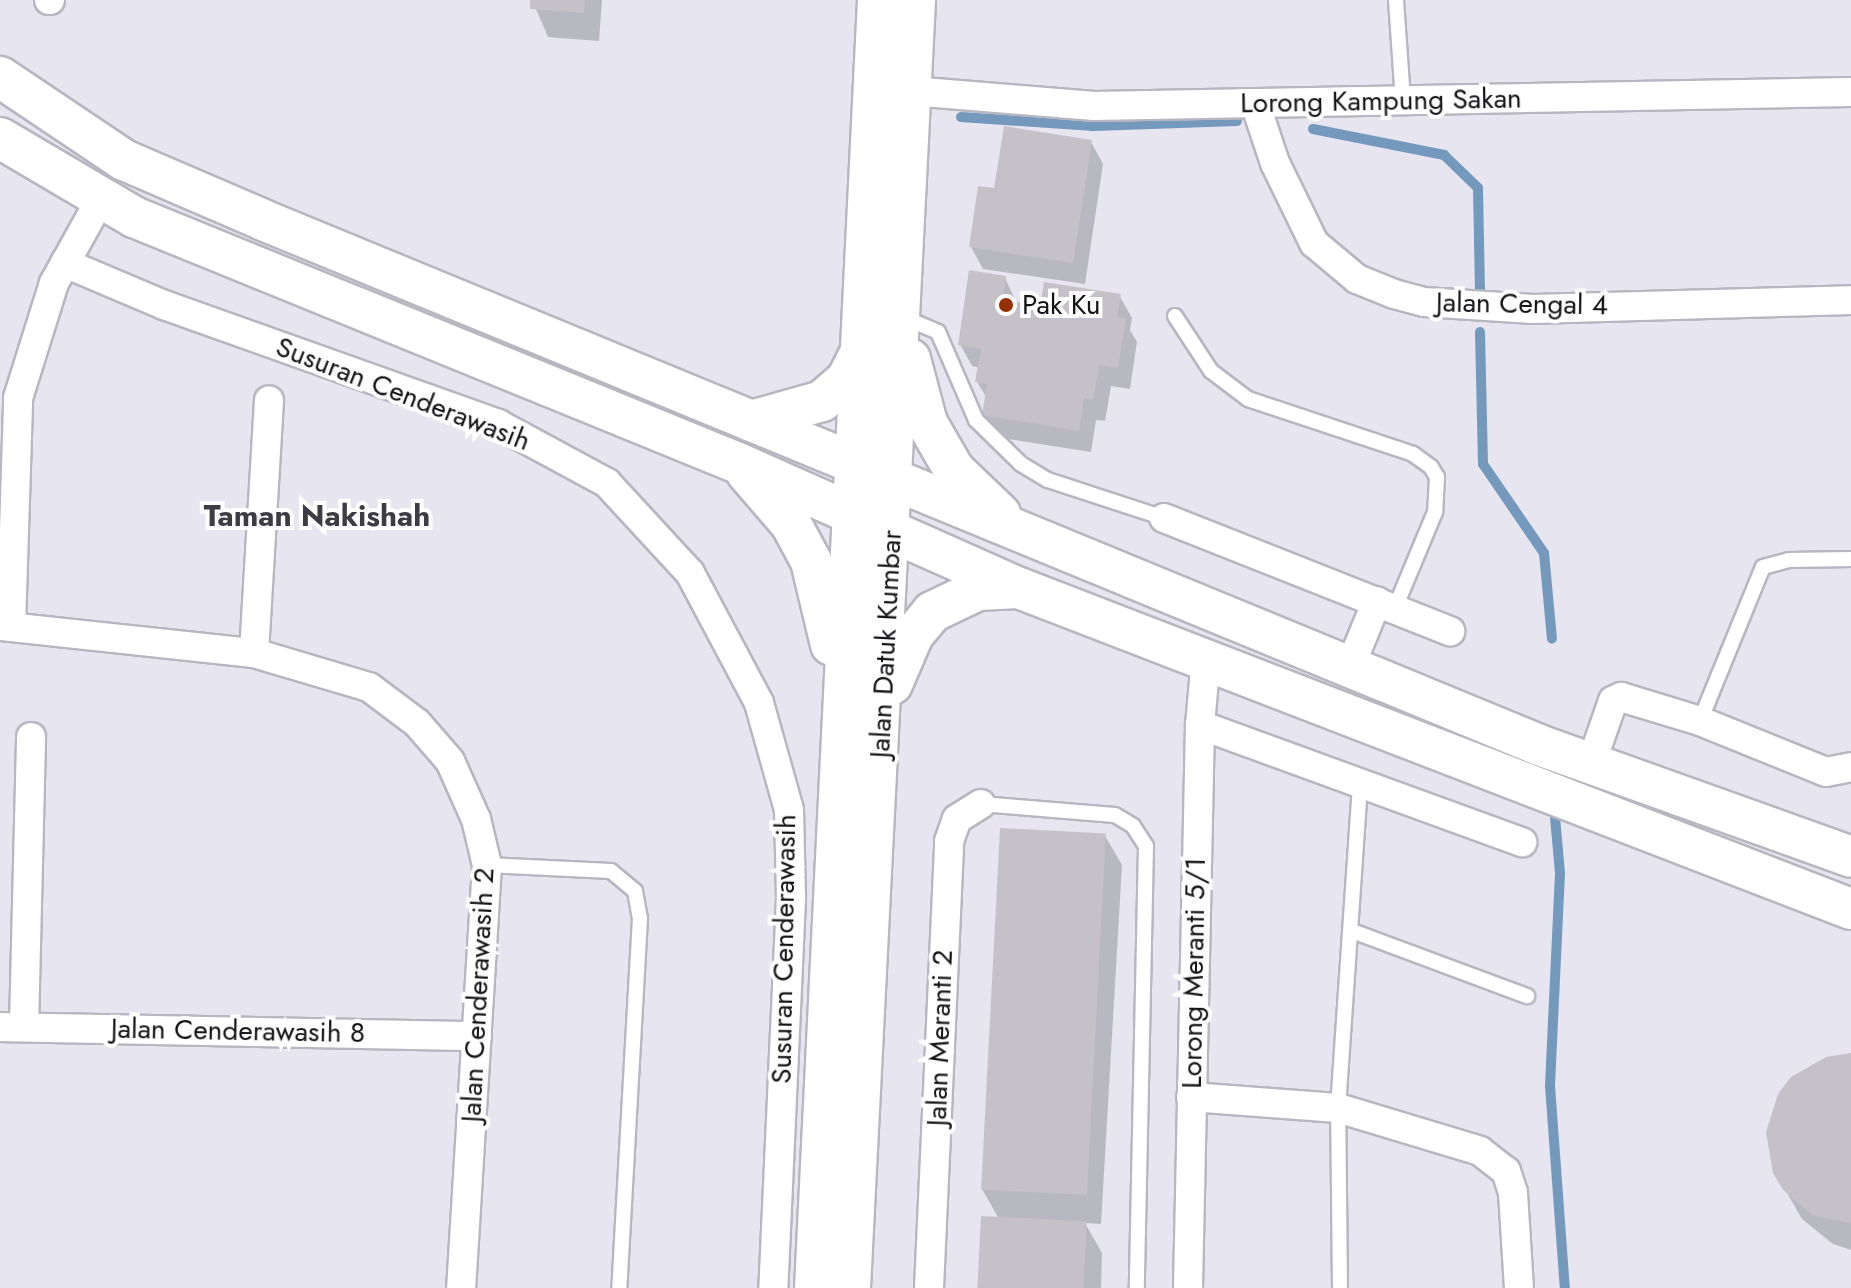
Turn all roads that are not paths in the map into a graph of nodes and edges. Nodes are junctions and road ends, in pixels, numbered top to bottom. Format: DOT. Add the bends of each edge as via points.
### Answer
graph roads {
  1 [pos="878,0"];
  2 [pos="915,0"];
  3 [pos="1396,0"];
  4 [pos="0,77"];
  5 [pos="911,91"];
  6 [pos="1851,92"];
  7 [pos="1403,101"];
  8 [pos="1255,103"];
  9 [pos="0,138"];
  10 [pos="99,202"];
  11 [pos="65,263"];
  12 [pos="1851,300"];
  13 [pos="900,316"];
  14 [pos="1175,316"];
  15 [pos="861,352"];
  16 [pos="9,398"];
  17 [pos="269,400"];
  18 [pos="751,421"];
  19 [pos="738,463"];
  20 [pos="855,464"];
  21 [pos="894,480"];
  22 [pos="8,508"];
  23 [pos="853,514"];
  24 [pos="1164,518"];
  25 [pos="891,531"];
  26 [pos="1038,537"];
  27 [pos="1851,559"];
  28 [pos="1019,588"];
  29 [pos="1386,605"];
  30 [pos="6,626"];
  31 [pos="1450,631"];
  32 [pos="254,653"];
  33 [pos="1206,658"];
  34 [pos="1350,667"];
  35 [pos="883,705"];
  36 [pos="1700,721"];
  37 [pos="1200,725"];
  38 [pos="842,732"];
  39 [pos="31,737"];
  40 [pos="1591,764"];
  41 [pos="1851,767"];
  42 [pos="1360,783"];
  43 [pos="981,804"];
  44 [pos="1522,842"];
  45 [pos="1851,857"];
  46 [pos="487,865"];
  47 [pos="1851,909"];
  48 [pos="1352,931"];
  49 [pos="1527,996"];
  50 [pos="12,1027"];
  51 [pos="477,1036"];
  52 [pos="1191,1097"];
  53 [pos="1338,1108"];
  54 [pos="461,1288"];
  55 [pos="619,1288"];
  56 [pos="773,1288"];
  57 [pos="815,1288"];
  58 [pos="850,1288"];
  59 [pos="929,1288"];
  60 [pos="1137,1288"];
  61 [pos="1188,1288"];
  62 [pos="1340,1288"];
  63 [pos="1519,1288"];
  1 -- 15 [label="main road, Jalan Datuk Kumbar"];
  2 -- 5 [label="main road, Jalan Datuk Kumbar"];
  3 -- 7 [label="lane"];
  4 -- 18 [label="main road" via="124,160"];
  5 -- 8 [label="street, Lorong Kampung Sakan" via="1094,106"];
  5 -- 13 [label="main road, Jalan Datuk Kumbar"];
  6 -- 7 [label="street, Lorong Kampung Sakan"];
  7 -- 8 [label="street, Lorong Kampung Sakan"];
  8 -- 12 [label="street, Jalan Cengal 4" via="1275,163 1314,243 1357,279 1394,294 1424,302 1533,309"];
  9 -- 10 [label="main road"];
  10 -- 11 [label="street"];
  10 -- 19 [label="main road"];
  11 -- 16 [label="street"];
  11 -- 56 [label="street, Susuran Cenderawasih" via="164,305 498,424 607,483 690,573 759,703 789,810 791,899"];
  13 -- 21 [label="main road, Jalan Datuk Kumbar"];
  13 -- 24 [label="lane" via="938,332 976,420 1021,464 1048,480"];
  13 -- 26 [label="main road" via="927,423 954,470 992,509"];
  14 -- 29 [label="lane" via="1211,371 1248,399 1413,454 1431,467 1438,491 1435,512"];
  15 -- 18 [label="main road" via="847,379 822,401"];
  15 -- 20 [label="main road, Jalan Datuk Kumbar"];
  16 -- 22 [label="street"];
  17 -- 32 [label="street"];
  18 -- 20 [label="main road"];
  19 -- 23 [label="main road"];
  19 -- 38 [label="main road" via="791,524 811,561 826,606"];
  20 -- 21 [label="main road"];
  20 -- 23 [label="main road, Jalan Datuk Kumbar"];
  21 -- 25 [label="main road, Jalan Datuk Kumbar"];
  21 -- 26 [label="main road"];
  22 -- 30 [label="street"];
  23 -- 25 [label="main road"];
  23 -- 38 [label="main road, Jalan Datuk Kumbar"];
  24 -- 29 [label="street"];
  25 -- 28 [label="main road"];
  25 -- 35 [label="main road, Jalan Datuk Kumbar"];
  26 -- 34 [label="main road"];
  27 -- 36 [label="lane" via="1789,560 1763,567"];
  28 -- 33 [label="main road"];
  28 -- 35 [label="main road" via="978,590 932,612 913,635"];
  29 -- 31 [label="street"];
  29 -- 34 [label="street"];
  30 -- 32 [label="street, Jalan Cenderawasih 2"];
  32 -- 46 [label="street, Jalan Cenderawasih 2" via="369,687 417,723 450,761 476,819"];
  33 -- 37 [label="street, Lorong Meranti 5/1"];
  33 -- 47 [label="main road"];
  34 -- 40 [label="main road"];
  35 -- 58 [label="main road, Jalan Datuk Kumbar"];
  36 -- 40 [label="street" via="1621,697 1613,701"];
  36 -- 41 [label="street" via="1826,772"];
  37 -- 42 [label="street"];
  37 -- 52 [label="street, Lorong Meranti 5/1"];
  38 -- 57 [label="main road, Jalan Datuk Kumbar"];
  39 -- 50 [label="street"];
  40 -- 45 [label="main road"];
  42 -- 44 [label="street"];
  42 -- 48 [label="lane"];
  43 -- 59 [label="street, Jalan Meranti 2" via="957,819 949,841"];
  43 -- 60 [label="lane" via="1115,815 1133,826 1146,846"];
  46 -- 51 [label="street, Jalan Cenderawasih 2"];
  46 -- 55 [label="lane" via="611,871 635,891 640,918"];
  48 -- 49 [label="lane"];
  48 -- 53 [label="lane"];
  50 -- 51 [label="street, Jalan Cenderawasih 8"];
  51 -- 54 [label="street, Jalan Cenderawasih 2"];
  52 -- 53 [label="street"];
  52 -- 61 [label="street, Lorong Meranti 5/1"];
  53 -- 62 [label="lane"];
  53 -- 63 [label="street" via="1480,1151 1506,1171 1514,1203"];
}
